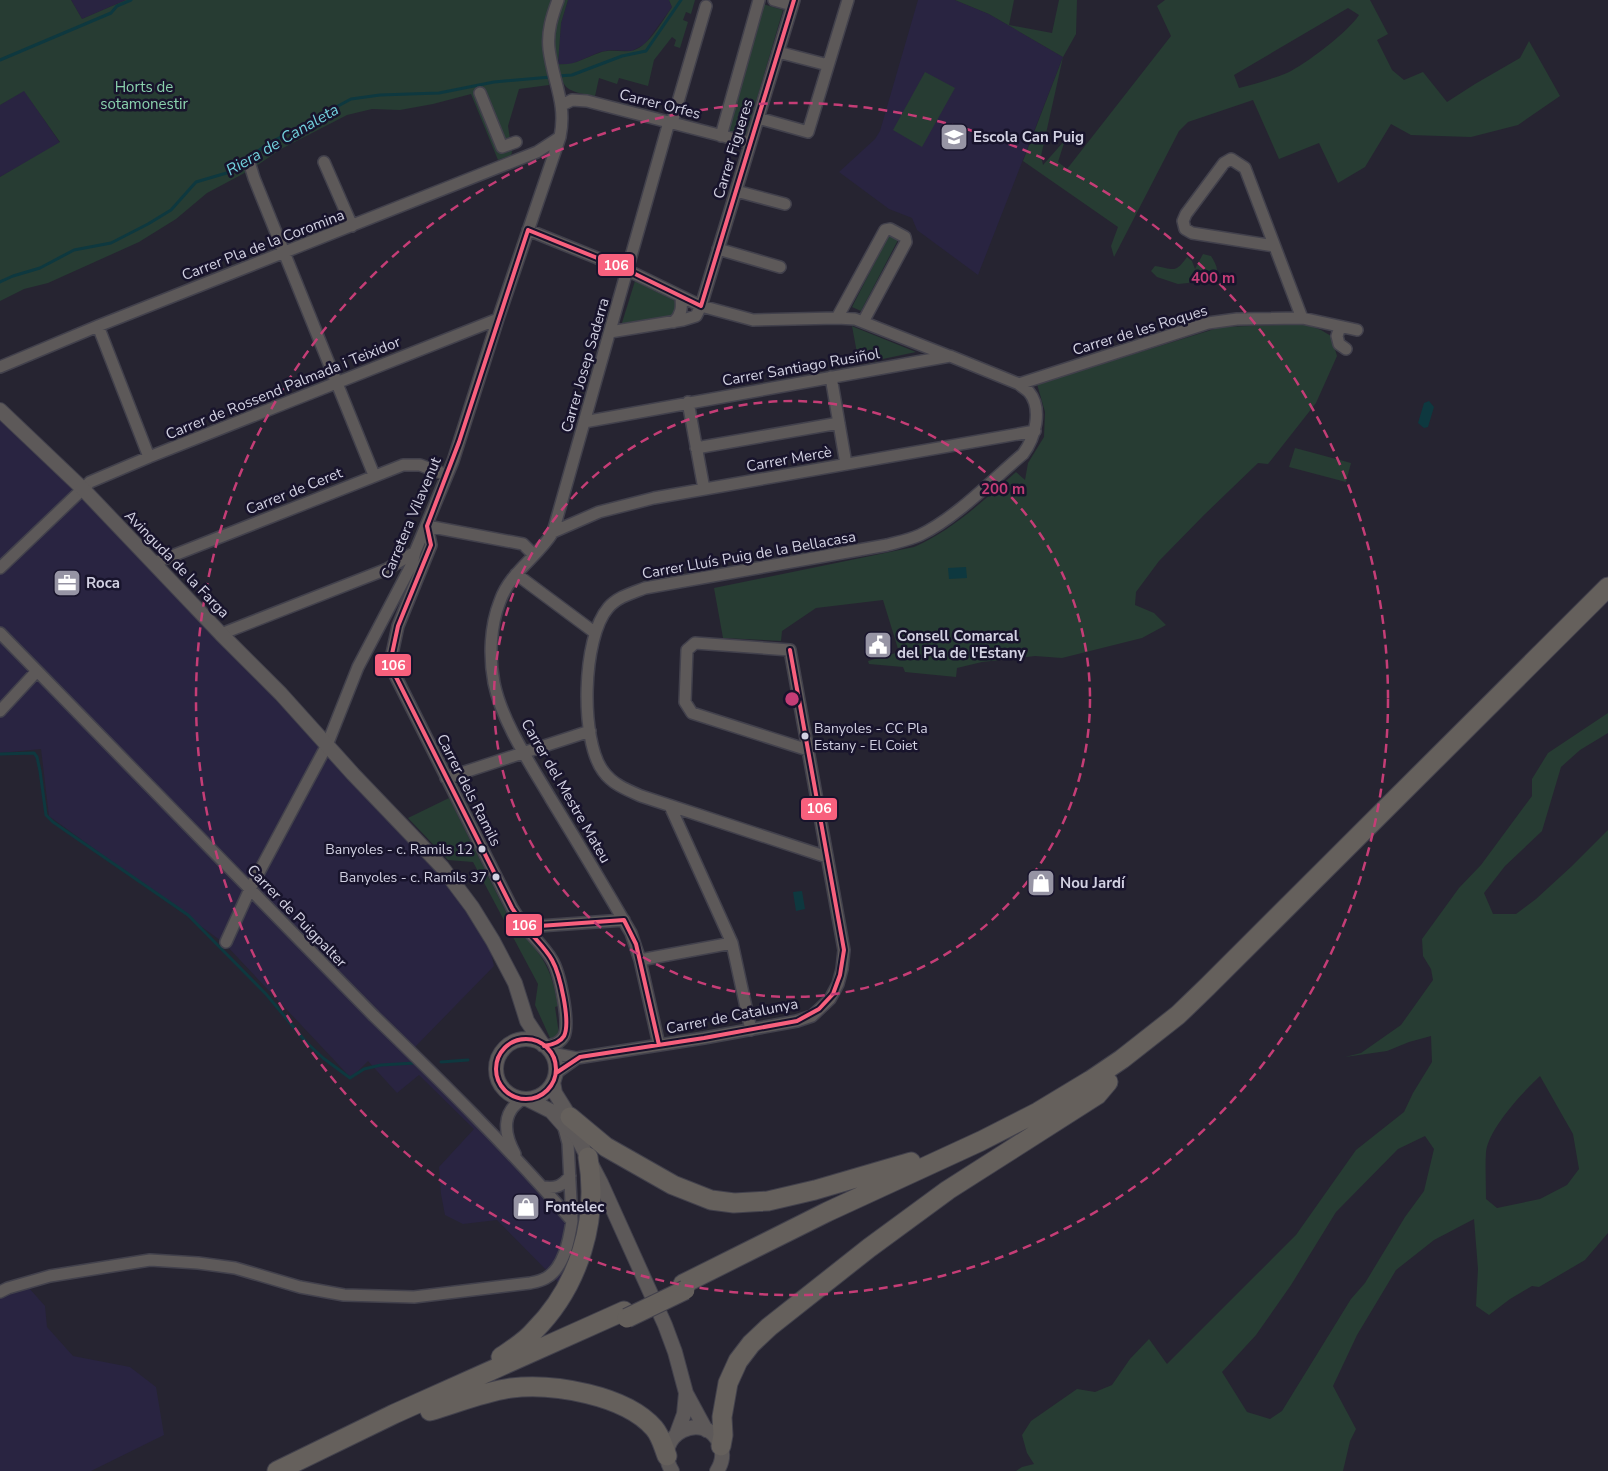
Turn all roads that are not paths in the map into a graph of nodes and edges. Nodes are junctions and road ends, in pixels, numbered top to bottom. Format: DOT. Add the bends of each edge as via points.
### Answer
graph roads {
  1 [pos="558,0"];
  2 [pos="759,0"];
  3 [pos="774,0"];
  4 [pos="848,0"];
  5 [pos="793,3"];
  6 [pos="706,6"];
  7 [pos="778,52"];
  8 [pos="828,65"];
  9 [pos="480,93"];
  10 [pos="562,105"];
  11 [pos="758,118"];
  12 [pos="669,122"];
  13 [pos="721,136"];
  14 [pos="560,137"];
  15 [pos="516,142"];
  16 [pos="750,143"];
  17 [pos="537,152"];
  18 [pos="324,162"];
  19 [pos="250,165"];
  20 [pos="551,165"];
  21 [pos="736,191"];
  22 [pos="785,204"];
  23 [pos="352,226"];
  24 [pos="528,230"];
  25 [pos="1274,246"];
  26 [pos="718,249"];
  27 [pos="284,252"];
  28 [pos="780,267"];
  29 [pos="627,270"];
  30 [pos="681,297"];
  31 [pos="701,306"];
  32 [pos="724,313"];
  33 [pos="837,318"];
  34 [pos="1302,318"];
  35 [pos="498,319"];
  36 [pos="679,321"];
  37 [pos="863,322"];
  38 [pos="98,326"];
  39 [pos="1340,327"];
  40 [pos="1357,330"];
  41 [pos="610,332"];
  42 [pos="1346,348"];
  43 [pos="950,356"];
  44 [pos="0,367"];
  45 [pos="831,377"];
  46 [pos="336,382"];
  47 [pos="1019,384"];
  48 [pos="688,402"];
  49 [pos="0,410"];
  50 [pos="584,422"];
  51 [pos="840,423"];
  52 [pos="1035,431"];
  53 [pos="696,448"];
  54 [pos="149,457"];
  55 [pos="846,464"];
  56 [pos="374,476"];
  57 [pos="447,476"];
  58 [pos="83,489"];
  59 [pos="704,489"];
  60 [pos="427,526"];
  61 [pos="553,532"];
  62 [pos="415,552"];
  63 [pos="534,555"];
  64 [pos="154,563"];
  65 [pos="0,568"];
  66 [pos="387,569"];
  67 [pos="516,574"];
  68 [pos="399,587"];
  69 [pos="1608,587"];
  70 [pos="1608,602"];
  71 [pos="594,632"];
  72 [pos="0,633"];
  73 [pos="221,634"];
  74 [pos="37,671"];
  75 [pos="0,711"];
  76 [pos="590,732"];
  77 [pos="327,745"];
  78 [pos="808,750"];
  79 [pos="523,753"];
  80 [pos="446,778"];
  81 [pos="670,806"];
  82 [pos="827,857"];
  83 [pos="250,889"];
  84 [pos="624,920"];
  85 [pos="526,928"];
  86 [pos="226,942"];
  87 [pos="732,943"];
  88 [pos="640,960"];
  89 [pos="524,1015"];
  90 [pos="751,1030"];
  91 [pos="510,1044"];
  92 [pos="659,1046"];
  93 [pos="546,1048"];
  94 [pos="577,1058"];
  95 [pos="1106,1076"];
  96 [pos="554,1078"];
  97 [pos="525,1099"];
  98 [pos="566,1120"];
  99 [pos="588,1158"];
  100 [pos="521,1164"];
  101 [pos="570,1176"];
  102 [pos="543,1187"];
  103 [pos="572,1221"];
  104 [pos="0,1292"];
  105 [pos="625,1314"];
  106 [pos="464,1383"];
  107 [pos="686,1393"];
  108 [pos="430,1411"];
  109 [pos="706,1430"];
  110 [pos="677,1434"];
  111 [pos="721,1462"];
  112 [pos="669,1463"];
  113 [pos="277,1471"];
  114 [pos="297,1471"];
  1 -- 10 [label="street, Carretera Vilavenut" via="549,48"];
  2 -- 13 [label="street"];
  3 -- 5 [label="street"];
  4 -- 8 [label="street"];
  5 -- 7 [label="street, Carrer Figueres"];
  6 -- 12 [label="street, Carrer Josep Saderra" via="673,119"];
  7 -- 8 [label="street"];
  7 -- 11 [label="street, Carrer Figueres"];
  8 -- 11 [label="street" via="808,132"];
  9 -- 15 [label="street" via="502,147"];
  10 -- 12 [label="street, Carrer Orfes" via="572,100 587,102"];
  10 -- 14 [label="street, Carretera Vilavenut"];
  11 -- 16 [label="street, Carrer Figueres"];
  12 -- 13 [label="street, Carrer Orfes"];
  12 -- 29 [label="street, Carrer Josep Saderra"];
  13 -- 16 [label="street, Carrer Orfes"];
  14 -- 17 [label="street, Carrer Pla de la Coromina"];
  14 -- 20 [label="street, Carretera Vilavenut"];
  16 -- 21 [label="street, Carrer Figueres"];
  17 -- 20 [label="street" via="544,154"];
  17 -- 23 [label="street, Carrer Pla de la Coromina"];
  18 -- 23 [label="street"];
  19 -- 27 [label="street"];
  20 -- 24 [label="street, Carretera Vilavenut"];
  21 -- 22 [label="street"];
  21 -- 26 [label="street, Carrer Figueres"];
  23 -- 27 [label="street, Carrer Pla de la Coromina"];
  24 -- 29 [label="street"];
  24 -- 35 [label="street, Carretera Vilavenut"];
  25 -- 25 [label="street" via="1245,168 1231,160 1224,163 1186,214 1182,221 1185,228 1192,233"];
  25 -- 34 [label="street"];
  26 -- 28 [label="street"];
  26 -- 31 [label="street, Carrer Figueres"];
  27 -- 38 [label="street, Carrer Pla de la Coromina"];
  27 -- 46 [label="street"];
  29 -- 30 [label="street"];
  29 -- 41 [label="street, Carrer Josep Saderra"];
  30 -- 31 [label="street"];
  30 -- 36 [label="street"];
  31 -- 32 [label="street"];
  31 -- 36 [label="street" via="696,316"];
  32 -- 33 [label="street" via="753,320"];
  32 -- 36 [label="street"];
  33 -- 37 [label="street"];
  33 -- 37 [label="street" via="885,230 890,229 905,237 906,242"];
  34 -- 39 [label="street, Carrer de les Roques"];
  34 -- 47 [label="street, Carrer de les Roques" via="1208,323"];
  35 -- 46 [label="street, Carrer de Rossend Palmada i Teixidor"];
  35 -- 57 [label="street, Carretera Vilavenut"];
  36 -- 41 [label="street"];
  37 -- 43 [label="street"];
  38 -- 44 [label="street, Carrer Pla de la Coromina"];
  38 -- 54 [label="street"];
  39 -- 40 [label="street, Carrer de les Roques"];
  39 -- 42 [label="street" via="1339,344"];
  41 -- 50 [label="street, Carrer Josep Saderra"];
  43 -- 45 [label="street, Carrer Santiago Rusiñol"];
  43 -- 47 [label="street"];
  45 -- 48 [label="street, Carrer Santiago Rusiñol"];
  45 -- 51 [label="street"];
  46 -- 54 [label="street, Carrer de Rossend Palmada i Teixidor"];
  46 -- 56 [label="street"];
  47 -- 52 [label="street, Carrer Lluís Puig de la Bellacasa" via="1033,398"];
  48 -- 50 [label="street, Carrer Santiago Rusiñol"];
  48 -- 53 [label="street"];
  49 -- 58 [label="street, Avinguda de la Farga"];
  50 -- 61 [label="street, Carrer Josep Saderra"];
  51 -- 53 [label="street"];
  51 -- 55 [label="street"];
  52 -- 55 [label="street, Carrer Mercè"];
  52 -- 71 [label="street, Carrer Lluís Puig de la Bellacasa" via="1023,454 946,520 918,536 887,545 645,588 618,599 608,607"];
  53 -- 59 [label="street"];
  54 -- 58 [label="street, Carrer de Rossend Palmada i Teixidor" via="90,482"];
  55 -- 59 [label="street, Carrer Mercè"];
  56 -- 57 [label="street, Carrer de Ceret" via="411,464"];
  56 -- 64 [label="street, Carrer de Ceret"];
  57 -- 60 [label="street, Carretera Vilavenut"];
  58 -- 64 [label="street, Avinguda de la Farga"];
  58 -- 65 [label="street, Carrer de Rossend Palmada i Teixidor"];
  59 -- 61 [label="street, Carrer Mercè" via="623,505"];
  60 -- 62 [label="street, Carretera Vilavenut"];
  60 -- 63 [label="street" via="523,544"];
  60 -- 80 [label="street, Carrer dels Ramils" via="431,545 398,626 392,654 393,671"];
  61 -- 63 [label="street, Carrer del Mestre Mateu" via="548,542"];
  62 -- 66 [label="street"];
  62 -- 68 [label="street, Carretera Vilavenut"];
  63 -- 67 [label="street, Carrer del Mestre Mateu"];
  64 -- 73 [label="street, Avinguda de la Farga"];
  66 -- 68 [label="street" via="396,573"];
  66 -- 73 [label="street"];
  67 -- 71 [label="street"];
  67 -- 79 [label="street, Carrer del Mestre Mateu" via="500,601 492,636 491,662 500,704"];
  68 -- 77 [label="street, Carretera Vilavenut" via="358,667"];
  69 -- 95 [label="highway" via="1207,987 1122,1058"];
  70 -- 95 [label="highway" via="1215,995 1129,1068"];
  71 -- 76 [label="street, Carrer Lluís Puig de la Bellacasa" via="588,665"];
  72 -- 74 [label="street, Carrer de Puigpalter"];
  73 -- 77 [label="street, Avinguda de la Farga"];
  74 -- 75 [label="street"];
  74 -- 83 [label="street, Carrer de Puigpalter"];
  76 -- 79 [label="street"];
  76 -- 81 [label="street, Carrer Lluís Puig de la Bellacasa" via="599,765 612,780 629,791"];
  77 -- 83 [label="street, Carretera Vilavenut"];
  77 -- 89 [label="street" via="442,867 472,906 516,983"];
  78 -- 78 [label="street, Carrer de Catalunya" via="692,713 685,702 687,650 695,643 790,650"];
  78 -- 82 [label="street, Carrer de Catalunya"];
  79 -- 80 [label="street"];
  79 -- 84 [label="street, Carrer del Mestre Mateu"];
  80 -- 85 [label="street, Carrer dels Ramils" via="512,908"];
  81 -- 82 [label="street, Carrer Lluís Puig de la Bellacasa"];
  81 -- 87 [label="street"];
  82 -- 90 [label="street, Carrer de Catalunya" via="844,950 838,984 830,999 812,1016"];
  83 -- 86 [label="street, Carretera Vilavenut"];
  83 -- 100 [label="street, Carrer de Puigpalter"];
  84 -- 85 [label="street"];
  84 -- 88 [label="street, Carrer del Mestre Mateu"];
  85 -- 93 [label="street, Carrer dels Ramils" via="552,960 562,986 566,1030 563,1038"];
  87 -- 88 [label="street"];
  87 -- 90 [label="street"];
  88 -- 92 [label="street, Carrer del Mestre Mateu"];
  89 -- 91 [label="street"];
  89 -- 93 [label="street"];
  90 -- 92 [label="street, Carrer de Catalunya"];
  91 -- 93 [label="street" via="529,1040"];
  91 -- 97 [label="street" via="500,1055 497,1074 506,1091"];
  92 -- 94 [label="street, Carrer de Catalunya"];
  93 -- 94 [label="street, Carrer de Catalunya"];
  93 -- 96 [label="street" via="555,1061"];
  94 -- 96 [label="street, Carrer de Catalunya"];
  95 -- 98 [label="highway" via="1084,1076 1029,1109 932,1156 815,1190 751,1203 711,1200 673,1185"];
  95 -- 105 [label="highway" via="1010,1127 827,1212"];
  95 -- 111 [label="highway" via="1097,1095 940,1196 869,1248 751,1344 738,1361 728,1383 723,1409"];
  96 -- 97 [label="street" via="544,1093"];
  96 -- 98 [label="street" via="555,1093"];
  97 -- 98 [label="street"];
  97 -- 100 [label="street" via="512,1107 507,1122 508,1138"];
  98 -- 99 [label="street"];
  98 -- 101 [label="street"];
  99 -- 106 [label="highway" via="589,1222 573,1276 534,1331"];
  99 -- 107 [label="street" via="665,1325"];
  100 -- 102 [label="street, Carrer de Puigpalter"];
  101 -- 102 [label="street" via="556,1188"];
  101 -- 103 [label="street"];
  102 -- 103 [label="street, Carrer de Puigpalter"];
  103 -- 104 [label="street" via="560,1264 546,1278 483,1289 414,1297 344,1295 300,1287 235,1268 150,1260 50,1276"];
  105 -- 106 [label="highway"];
  105 -- 108 [label="highway"];
  106 -- 113 [label="highway"];
  107 -- 109 [label="street"];
  107 -- 110 [label="street" via="684,1414"];
  108 -- 112 [label="highway" via="510,1389 570,1389 613,1402 648,1421 659,1435"];
  108 -- 114 [label="highway"];
  109 -- 110 [label="street" via="694,1427"];
  109 -- 111 [label="street" via="717,1438"];
  110 -- 112 [label="street" via="670,1441"];
}
